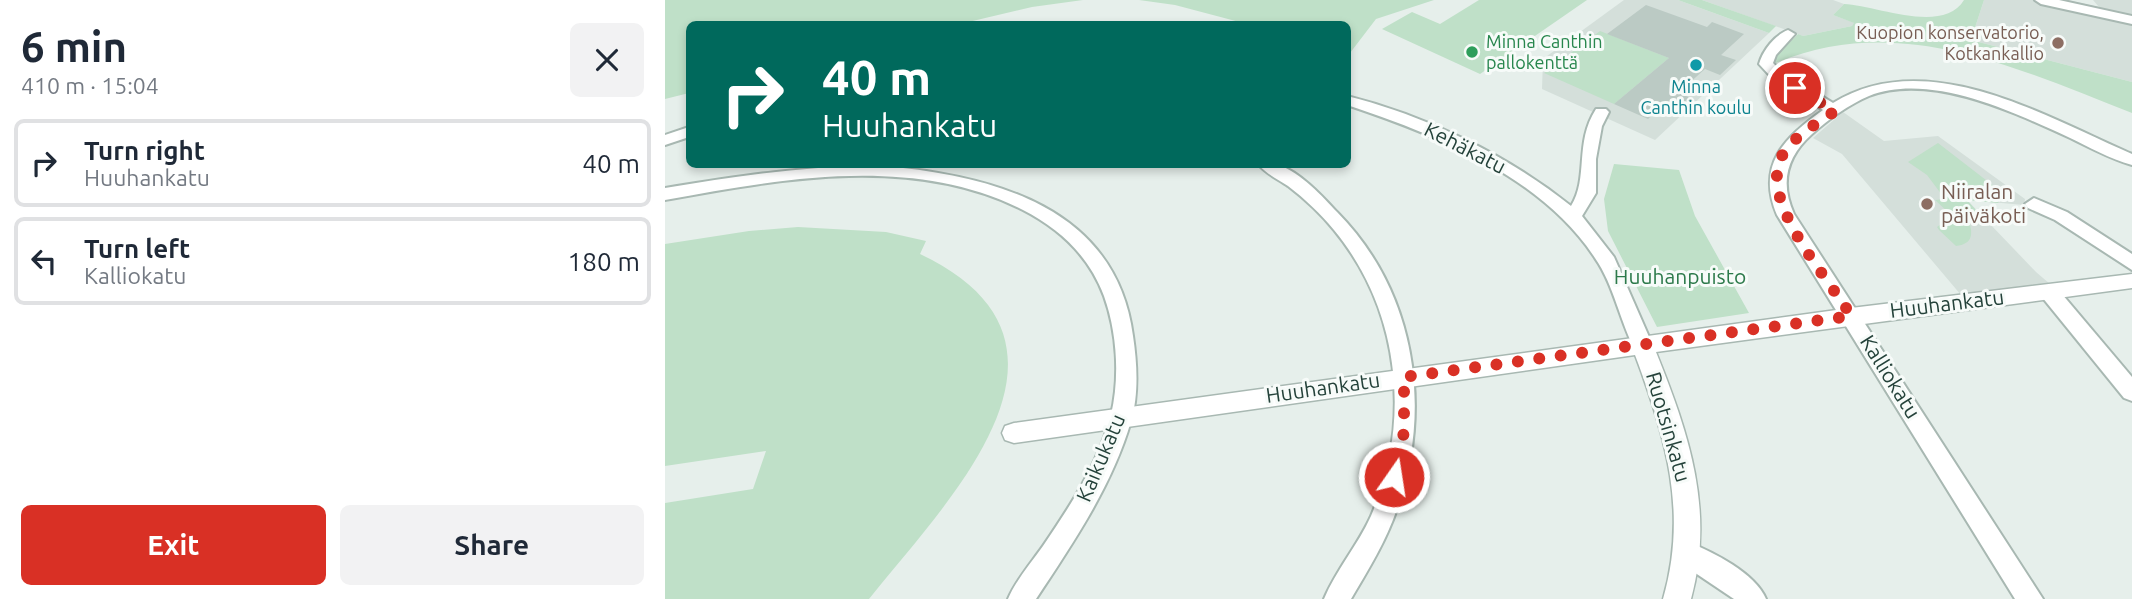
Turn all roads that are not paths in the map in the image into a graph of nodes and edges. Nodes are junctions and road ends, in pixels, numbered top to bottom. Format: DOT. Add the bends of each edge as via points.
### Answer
graph roads {
  1 [pos="2041,0"];
  2 [pos="2132,20"];
  3 [pos="1788,34"];
  4 [pos="1351,101"];
  5 [pos="1835,111"];
  6 [pos="1601,112"];
  7 [pos="686,133"];
  8 [pos="665,140"];
  9 [pos="2132,160"];
  10 [pos="1272,168"];
  11 [pos="665,194"];
  12 [pos="2034,204"];
  13 [pos="1573,217"];
  14 [pos="2132,263"];
  15 [pos="2132,281"];
  16 [pos="2049,292"];
  17 [pos="1851,316"];
  18 [pos="1643,345"];
  19 [pos="1404,377"];
  20 [pos="2132,392"];
  21 [pos="1122,416"];
  22 [pos="1014,433"];
  23 [pos="1688,554"];
  24 [pos="1021,599"];
  25 [pos="1337,599"];
  26 [pos="1677,599"];
  27 [pos="1753,599"];
  28 [pos="2030,599"];
  1 -- 2 [label="street"];
  3 -- 5 [label="street" via="1766,64"];
  4 -- 13 [label="street, Kehäkatu" via="1468,146 1513,172"];
  5 -- 9 [label="street, Kalliokatu" via="1863,93 1886,87 1951,90 2009,108"];
  5 -- 17 [label="street, Kalliokatu" via="1785,151 1777,167 1776,185 1786,215"];
  6 -- 13 [label="street" via="1588,159 1588,193"];
  7 -- 8 [label="street"];
  10 -- 19 [label="street" via="1329,213 1373,271 1393,318"];
  11 -- 21 [label="street, Kaikukatu" via="771,177 879,172 981,187 1039,209 1071,231 1108,278 1125,349"];
  12 -- 14 [label="street"];
  13 -- 18 [label="street, Ruotsinkatu" via="1605,257"];
  15 -- 16 [label="street, Huuhankatu"];
  16 -- 17 [label="street, Huuhankatu"];
  16 -- 20 [label="street"];
  17 -- 18 [label="street, Huuhankatu"];
  17 -- 28 [label="street, Kalliokatu"];
  18 -- 19 [label="street, Huuhankatu"];
  18 -- 23 [label="street, Ruotsinkatu" via="1679,450 1686,488"];
  19 -- 21 [label="street, Huuhankatu"];
  19 -- 25 [label="street" via="1404,432 1390,497"];
  21 -- 22 [label="street, Huuhankatu"];
  21 -- 24 [label="street, Kaikukatu" via="1086,499"];
  23 -- 26 [label="street, Ruotsinkatu"];
  23 -- 27 [label="street"];
}
